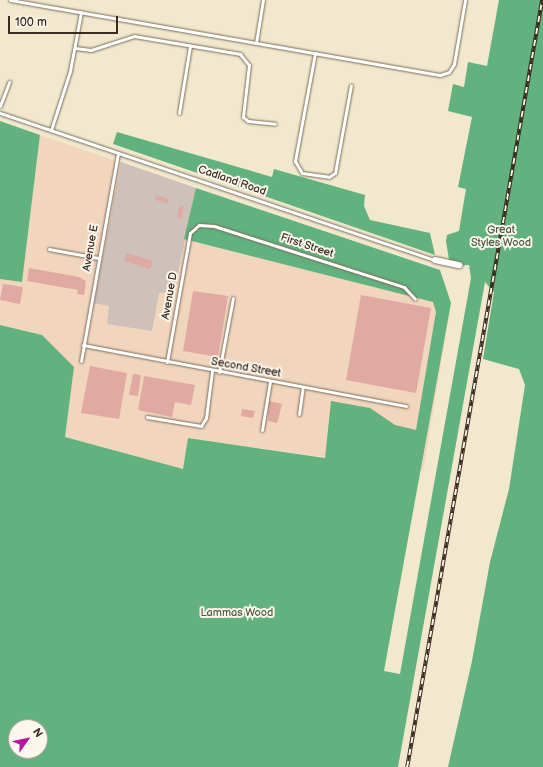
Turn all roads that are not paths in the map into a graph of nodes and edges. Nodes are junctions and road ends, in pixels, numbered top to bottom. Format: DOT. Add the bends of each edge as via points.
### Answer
graph roads {
  1 [pos="10,0"];
  2 [pos="263,0"];
  3 [pos="465,0"];
  4 [pos="81,12"];
  5 [pos="256,43"];
  6 [pos="190,46"];
  7 [pos="75,48"];
  8 [pos="315,53"];
  9 [pos="9,82"];
  10 [pos="351,85"];
  11 [pos="0,106"];
  12 [pos="0,113"];
  13 [pos="179,113"];
  14 [pos="275,124"];
  15 [pos="51,130"];
  16 [pos="118,153"];
  17 [pos="190,233"];
  18 [pos="49,249"];
  19 [pos="98,258"];
  20 [pos="435,260"];
  21 [pos="459,265"];
  22 [pos="232,298"];
  23 [pos="415,299"];
  24 [pos="83,346"];
  25 [pos="81,361"];
  26 [pos="167,362"];
  27 [pos="212,371"];
  28 [pos="219,372"];
  29 [pos="270,381"];
  30 [pos="304,388"];
  31 [pos="406,406"];
  32 [pos="300,414"];
  33 [pos="147,417"];
  34 [pos="262,430"];
  1 -- 4 [label="lane"];
  2 -- 5 [label="lane"];
  3 -- 8 [label="lane" via="454,64 446,74"];
  4 -- 5 [label="lane"];
  4 -- 7 [label="lane"];
  5 -- 8 [label="lane"];
  6 -- 7 [label="lane" via="134,36 91,50"];
  6 -- 13 [label="lane"];
  6 -- 14 [label="lane" via="246,57 249,65 241,114 248,121"];
  7 -- 15 [label="lane"];
  8 -- 10 [label="lane" via="295,161 302,173 329,177 335,172"];
  9 -- 11 [label="lane"];
  12 -- 15 [label="lane, Cadland Road"];
  15 -- 16 [label="lane, Cadland Road"];
  16 -- 19 [label="lane, Avenue E"];
  16 -- 20 [label="lane, Cadland Road"];
  17 -- 23 [label="lane, First Street" via="199,225 214,226 404,287"];
  17 -- 26 [label="lane, Avenue D"];
  18 -- 19 [label="lane"];
  19 -- 24 [label="lane, Avenue E"];
  20 -- 21 [label="street, Cadland Road"];
  22 -- 28 [label="lane"];
  24 -- 25 [label="lane, Avenue E"];
  24 -- 26 [label="lane, Second Street"];
  26 -- 27 [label="lane, Second Street"];
  27 -- 28 [label="lane, Second Street"];
  27 -- 33 [label="lane" via="206,418 201,426"];
  28 -- 29 [label="lane, Second Street"];
  29 -- 30 [label="lane, Second Street"];
  29 -- 34 [label="lane"];
  30 -- 31 [label="lane, Second Street"];
  30 -- 32 [label="lane"];
}
